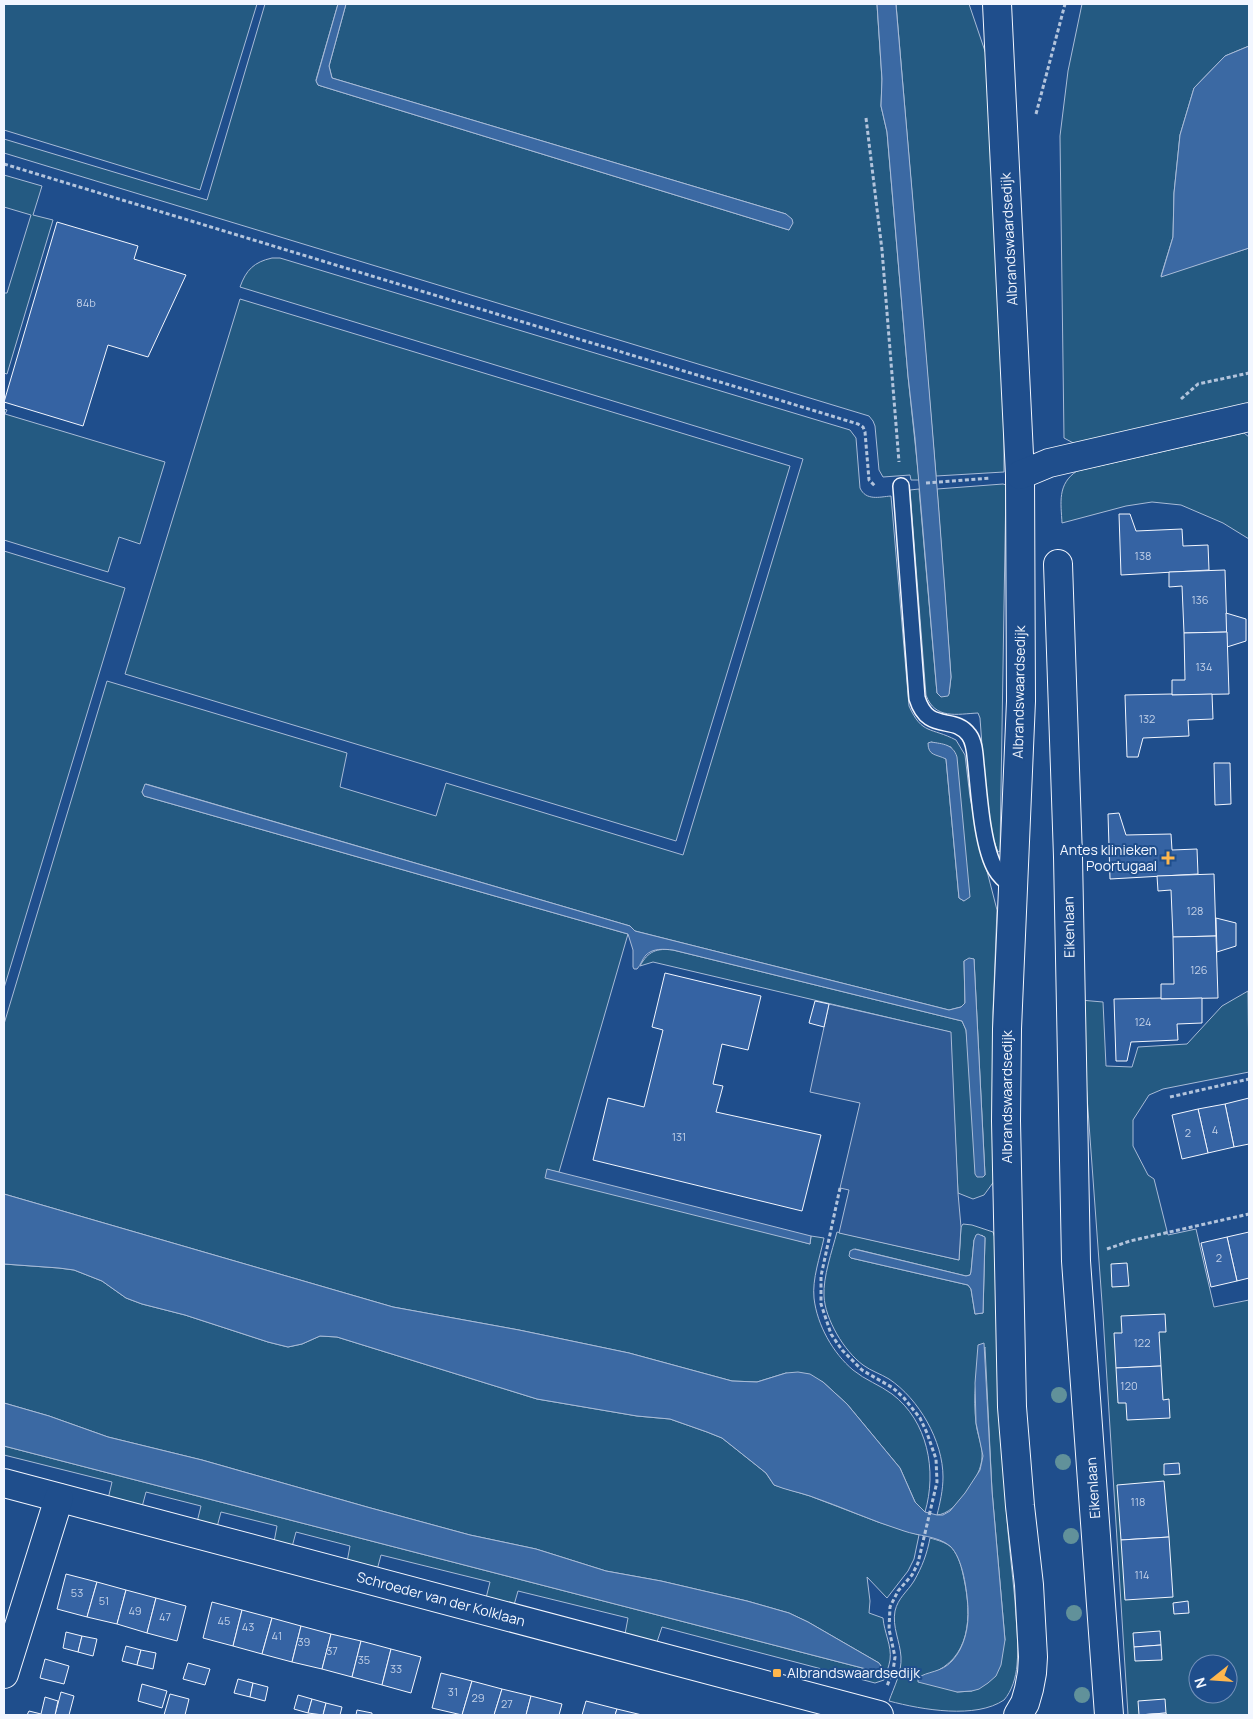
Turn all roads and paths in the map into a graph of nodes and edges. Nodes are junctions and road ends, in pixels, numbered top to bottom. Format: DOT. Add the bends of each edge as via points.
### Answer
graph roads {
  1 [pos="997,4"];
  2 [pos="866,118"];
  3 [pos="4,164"];
  4 [pos="1249,417"];
  5 [pos="1009,476"];
  6 [pos="944,481"];
  7 [pos="901,486"];
  8 [pos="1058,564"];
  9 [pos="1012,886"];
  10 [pos="1249,1079"];
  11 [pos="1170,1098"];
  12 [pos="840,1188"];
  13 [pos="1249,1214"];
  14 [pos="1076,1261"];
  15 [pos="4,1483"];
  16 [pos="59,1498"];
  17 [pos="4,1674"];
  18 [pos="877,1715"];
  19 [pos="1018,1715"];
  20 [pos="1109,1715"];
  1 -- 5 [label="street, Albrandswaardsedijk"];
  2 -- 7 [label="path" via="882,250"];
  3 -- 7 [label="path" via="858,424 865,432 868,480 876,486"];
  4 -- 5 [label="street" via="1049,463"];
  5 -- 6 [label="path"];
  5 -- 9 [label="street, Albrandswaardsedijk" via="1020,700"];
  7 -- 9 [label="lane" via="917,698 925,715 960,728 969,736 974,748 988,850 994,868"];
  8 -- 14 [label="street, Eikenlaan"];
  9 -- 19 [label="street, Albrandswaardsedijk" via="1006,1121 1012,1406 1033,1657 1029,1689"];
  10 -- 11 [label="path"];
  12 -- 18 [label="path" via="821,1276 821,1304 832,1334 852,1361 893,1388 920,1418 936,1459 937,1482 918,1563 890,1607 889,1629 895,1664"];
  13 -- 14 [label="path" via="1130,1241"];
  14 -- 20 [label="street, Eikenlaan"];
  15 -- 16 [label="street, Schroeder van der Kolklaan"];
  16 -- 17 [label="street"];
  16 -- 18 [label="street, Schroeder van der Kolklaan"];
}
